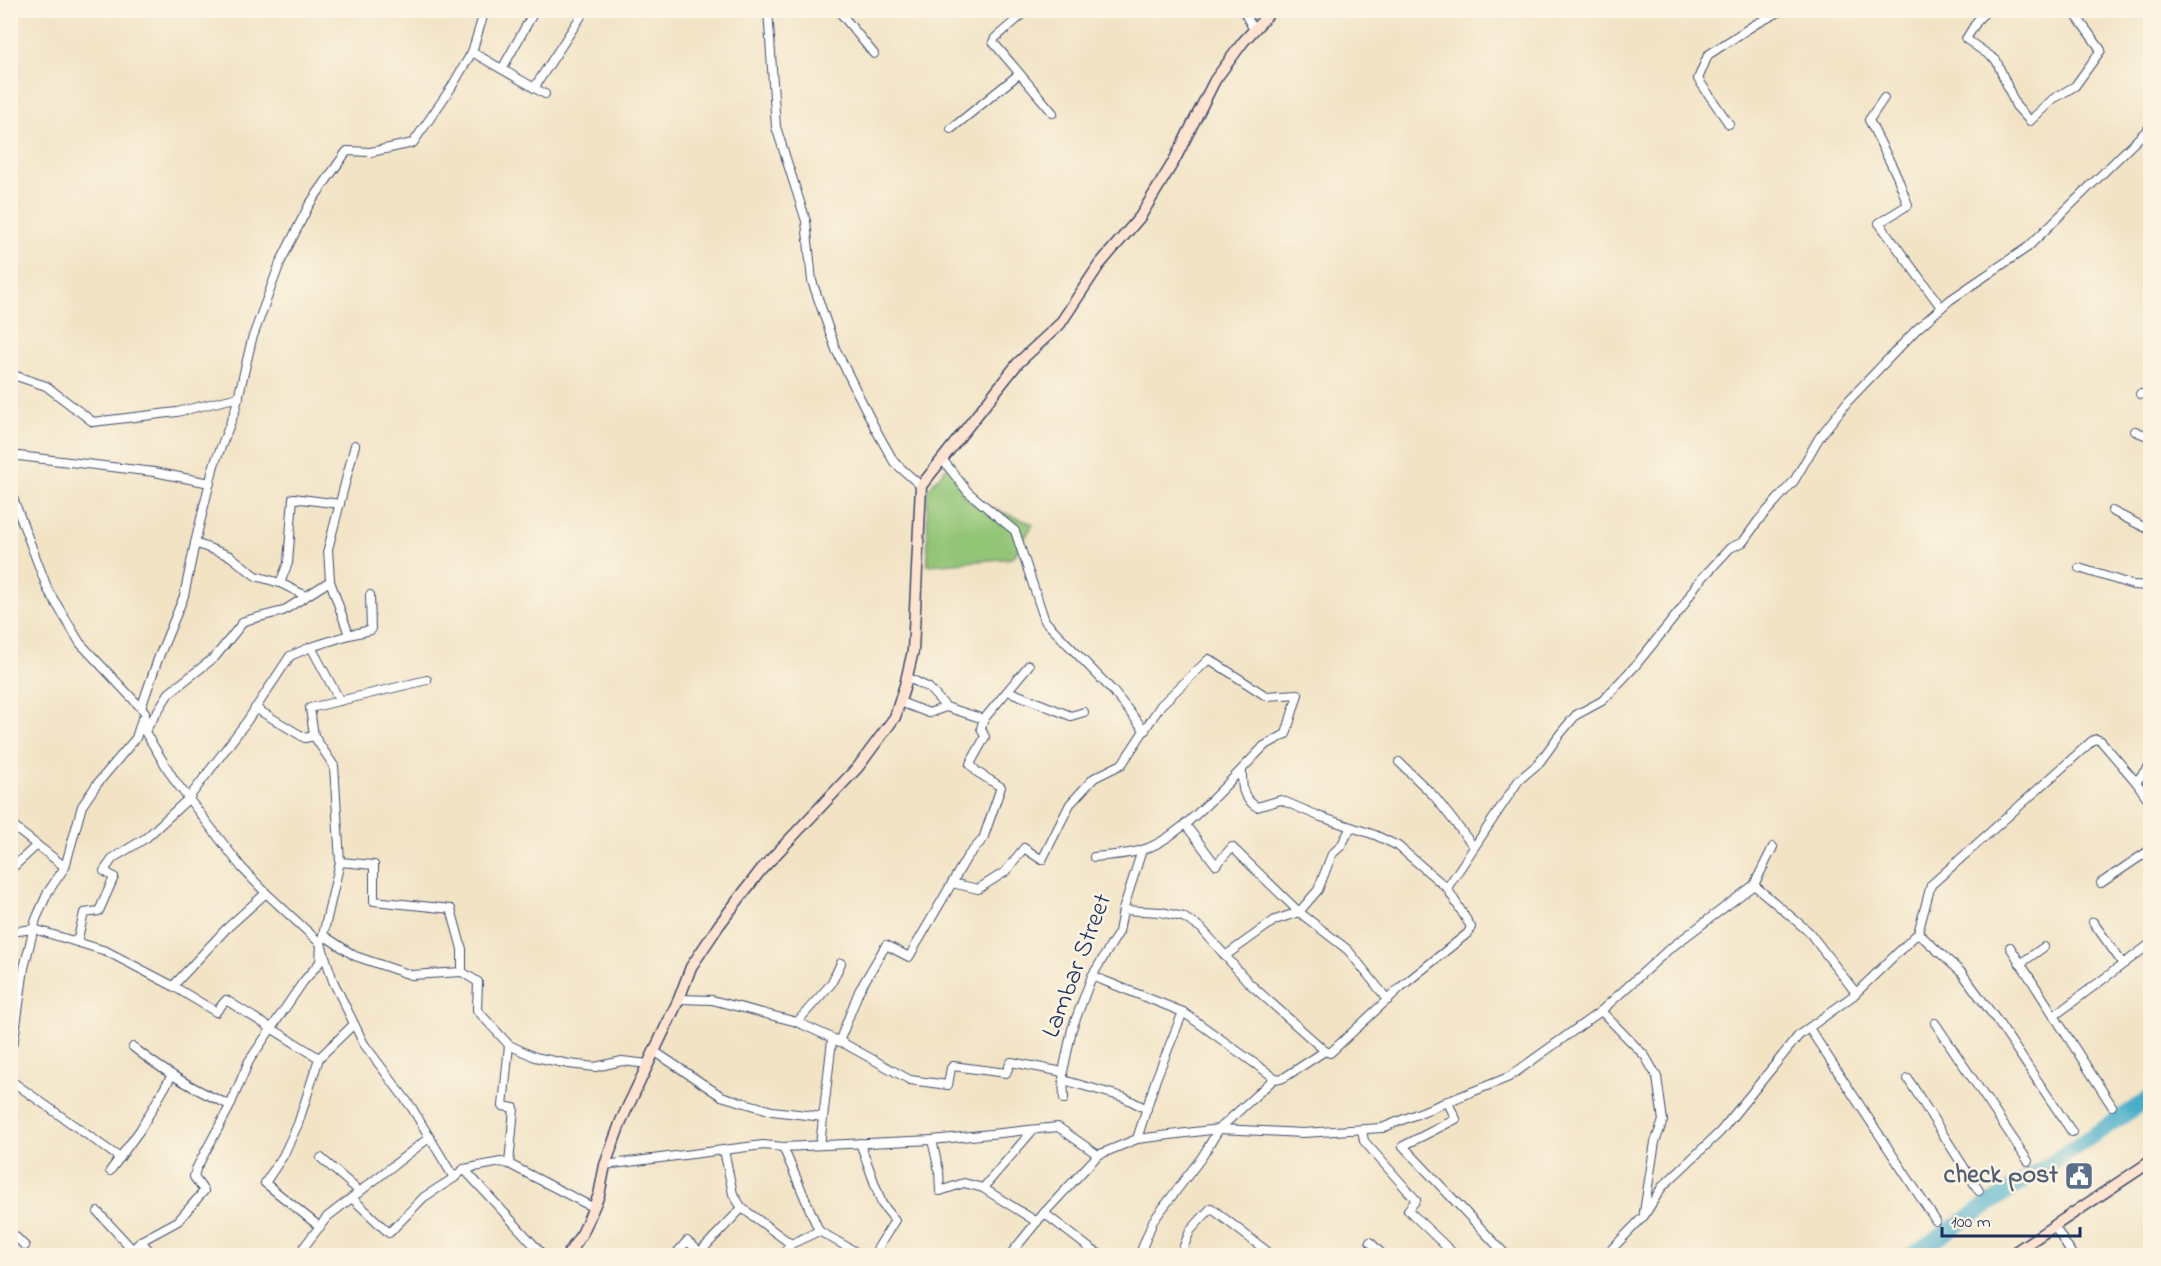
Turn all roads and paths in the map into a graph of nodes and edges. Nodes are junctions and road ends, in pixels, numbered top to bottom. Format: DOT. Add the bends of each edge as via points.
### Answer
graph roads {
  1 [pos="485,10"];
  2 [pos="535,10"];
  3 [pos="585,10"];
  4 [pos="768,10"];
  5 [pos="838,10"];
  6 [pos="1028,10"];
  7 [pos="1243,10"];
  8 [pos="1272,10"];
  9 [pos="1784,10"];
  10 [pos="1988,10"];
  11 [pos="2072,10"];
  12 [pos="1254,30"];
  13 [pos="472,52"];
  14 [pos="874,54"];
  15 [pos="502,69"];
  16 [pos="1019,74"];
  17 [pos="534,88"];
  18 [pos="545,94"];
  19 [pos="1884,98"];
  20 [pos="1053,113"];
  21 [pos="1729,124"];
  22 [pos="2151,127"];
  23 [pos="951,129"];
  24 [pos="1941,307"];
  25 [pos="10,374"];
  26 [pos="2140,394"];
  27 [pos="2151,396"];
  28 [pos="238,397"];
  29 [pos="2135,431"];
  30 [pos="2151,437"];
  31 [pos="355,445"];
  32 [pos="10,455"];
  33 [pos="942,459"];
  34 [pos="210,483"];
  35 [pos="921,486"];
  36 [pos="10,490"];
  37 [pos="340,504"];
  38 [pos="2112,511"];
  39 [pos="2151,530"];
  40 [pos="195,543"];
  41 [pos="2079,568"];
  42 [pos="330,581"];
  43 [pos="280,583"];
  44 [pos="2151,586"];
  45 [pos="370,595"];
  46 [pos="306,596"];
  47 [pos="349,635"];
  48 [pos="311,647"];
  49 [pos="1029,665"];
  50 [pos="907,677"];
  51 [pos="427,680"];
  52 [pos="1008,691"];
  53 [pos="340,700"];
  54 [pos="900,702"];
  55 [pos="946,707"];
  56 [pos="255,708"];
  57 [pos="143,710"];
  58 [pos="1084,712"];
  59 [pos="984,719"];
  60 [pos="1145,731"];
  61 [pos="145,732"];
  62 [pos="314,736"];
  63 [pos="1400,762"];
  64 [pos="2151,765"];
  65 [pos="1242,769"];
  66 [pos="2136,782"];
  67 [pos="188,799"];
  68 [pos="2151,802"];
  69 [pos="10,824"];
  70 [pos="1185,824"];
  71 [pos="1351,827"];
  72 [pos="37,845"];
  73 [pos="1773,847"];
  74 [pos="1474,848"];
  75 [pos="1142,850"];
  76 [pos="2151,850"];
  77 [pos="1094,857"];
  78 [pos="340,862"];
  79 [pos="65,867"];
  80 [pos="10,870"];
  81 [pos="952,883"];
  82 [pos="2101,883"];
  83 [pos="1754,885"];
  84 [pos="1447,888"];
  85 [pos="266,893"];
  86 [pos="1123,910"];
  87 [pos="1299,912"];
  88 [pos="2093,921"];
  89 [pos="34,929"];
  90 [pos="10,932"];
  91 [pos="1918,933"];
  92 [pos="323,935"];
  93 [pos="77,942"];
  94 [pos="321,944"];
  95 [pos="2151,944"];
  96 [pos="2044,947"];
  97 [pos="2010,948"];
  98 [pos="1225,956"];
  99 [pos="841,963"];
  100 [pos="2020,964"];
  101 [pos="2123,964"];
  102 [pos="462,972"];
  103 [pos="1092,976"];
  104 [pos="173,986"];
  105 [pos="1856,993"];
  106 [pos="680,999"];
  107 [pos="1388,1000"];
  108 [pos="1601,1011"];
  109 [pos="1183,1012"];
  110 [pos="2054,1016"];
  111 [pos="796,1022"];
  112 [pos="1935,1023"];
  113 [pos="354,1024"];
  114 [pos="272,1028"];
  115 [pos="1809,1029"];
  116 [pos="12,1039"];
  117 [pos="835,1041"];
  118 [pos="509,1045"];
  119 [pos="133,1047"];
  120 [pos="10,1049"];
  121 [pos="654,1051"];
  122 [pos="1325,1051"];
  123 [pos="319,1058"];
  124 [pos="648,1064"];
  125 [pos="172,1075"];
  126 [pos="1063,1076"];
  127 [pos="1275,1078"];
  128 [pos="1908,1079"];
  129 [pos="10,1080"];
  130 [pos="1064,1099"];
  131 [pos="1447,1101"];
  132 [pos="230,1105"];
  133 [pos="2112,1106"];
  134 [pos="1146,1109"];
  135 [pos="823,1117"];
  136 [pos="1219,1129"];
  137 [pos="1362,1129"];
  138 [pos="1033,1130"];
  139 [pos="2072,1132"];
  140 [pos="430,1137"];
  141 [pos="1137,1139"];
  142 [pos="932,1140"];
  143 [pos="860,1143"];
  144 [pos="820,1145"];
  145 [pos="783,1147"];
  146 [pos="724,1150"];
  147 [pos="1098,1155"];
  148 [pos="120,1158"];
  149 [pos="321,1158"];
  150 [pos="2028,1161"];
  151 [pos="509,1164"];
  152 [pos="605,1165"];
  153 [pos="2149,1166"];
  154 [pos="464,1169"];
  155 [pos="111,1171"];
  156 [pos="454,1178"];
  157 [pos="983,1188"];
  158 [pos="1979,1191"];
  159 [pos="360,1192"];
  160 [pos="352,1198"];
  161 [pos="594,1208"];
  162 [pos="742,1208"];
  163 [pos="98,1212"];
  164 [pos="1044,1213"];
  165 [pos="1644,1216"];
  166 [pos="1936,1221"];
  167 [pos="1036,1222"];
  168 [pos="320,1227"];
  169 [pos="2055,1227"];
  170 [pos="10,1231"];
  171 [pos="819,1231"];
  172 [pos="141,1241"];
  173 [pos="1370,1242"];
  174 [pos="791,1244"];
  175 [pos="25,1246"];
  176 [pos="130,1252"];
  177 [pos="1091,1253"];
  178 [pos="1607,1255"];
  179 [pos="154,1256"];
  180 [pos="297,1256"];
  181 [pos="544,1256"];
  182 [pos="567,1256"];
  183 [pos="674,1256"];
  184 [pos="782,1256"];
  185 [pos="863,1256"];
  186 [pos="873,1256"];
  187 [pos="1009,1256"];
  188 [pos="1103,1256"];
  189 [pos="1139,1256"];
  190 [pos="1180,1256"];
  191 [pos="1273,1256"];
  192 [pos="1384,1256"];
  193 [pos="1456,1256"];
  194 [pos="1507,1256"];
  195 [pos="2009,1256"];
  196 [pos="2073,1256"];
  1 -- 13 [label="street"];
  2 -- 15 [label="street"];
  3 -- 17 [label="street"];
  4 -- 35 [label="street" via="776,127 806,221 812,281 836,350 876,430 894,462"];
  5 -- 14 [label="street"];
  6 -- 16 [label="street" via="993,42"];
  7 -- 12 [label="street"];
  8 -- 12 [label="street"];
  9 -- 21 [label="street" via="1708,55 1698,79"];
  10 -- 11 [label="street" via="1978,18 1966,39 1996,60 2016,106 2030,121 2053,99 2075,86 2101,50"];
  12 -- 33 [label="street" via="1215,80 1140,217 1099,265 1060,324 1018,363"];
  13 -- 15 [label="street"];
  13 -- 28 [label="street" via="413,143 371,152 347,152 309,205 276,274 252,339"];
  15 -- 17 [label="street"];
  16 -- 20 [label="street"];
  16 -- 23 [label="street"];
  17 -- 18 [label="street"];
  19 -- 24 [label="street" via="1869,120 1898,176 1908,205 1878,223"];
  22 -- 24 [label="street" via="2028,247"];
  24 -- 74 [label="street" via="1848,401 1819,438 1794,481 1743,542 1730,548 1696,585 1635,666 1602,701 1576,716 1539,763 1519,780"];
  25 -- 28 [label="street" via="46,386 93,422 177,412"];
  26 -- 27 [label="street"];
  28 -- 34 [label="street"];
  29 -- 30 [label="street"];
  31 -- 37 [label="street"];
  32 -- 34 [label="street" via="154,472"];
  33 -- 35 [label="street"];
  33 -- 60 [label="street" via="968,492 1015,531 1045,621"];
  34 -- 40 [label="street"];
  35 -- 50 [label="street" via="913,651"];
  36 -- 57 [label="street" via="48,590 80,643"];
  37 -- 42 [label="street" via="328,549"];
  37 -- 43 [label="street" via="293,498 288,563"];
  38 -- 39 [label="street"];
  40 -- 43 [label="street" via="230,556 256,576"];
  40 -- 57 [label="street" via="184,596 158,659"];
  41 -- 44 [label="street" via="2133,585"];
  42 -- 46 [label="street"];
  42 -- 47 [label="street"];
  43 -- 46 [label="street"];
  45 -- 47 [label="street" via="371,630"];
  46 -- 61 [label="street" via="283,611 244,621 215,657 169,693"];
  47 -- 48 [label="street"];
  48 -- 53 [label="street"];
  48 -- 56 [label="street" via="290,656"];
  49 -- 52 [label="street"];
  50 -- 54 [label="street"];
  50 -- 55 [label="street" via="929,688"];
  51 -- 53 [label="street"];
  52 -- 58 [label="street" via="1071,716"];
  52 -- 59 [label="street"];
  53 -- 62 [label="street" via="310,708"];
  54 -- 55 [label="street" via="929,712"];
  54 -- 106 [label="street" via="895,717 858,767 760,871 719,925 691,967"];
  55 -- 59 [label="street"];
  56 -- 62 [label="street" via="305,738"];
  56 -- 67 [label="street"];
  57 -- 61 [label="street"];
  57 -- 79 [label="street" via="136,738 82,806"];
  59 -- 81 [label="street" via="981,728 985,737 970,764 1001,787 984,839 967,857"];
  60 -- 65 [label="street" via="1161,705 1209,659 1266,696 1298,694 1286,734 1264,746"];
  60 -- 81 [label="street" via="1122,764 1094,778 1070,804 1042,860 1024,848 1005,872 978,889"];
  61 -- 67 [label="street"];
  62 -- 78 [label="street" via="334,766"];
  63 -- 74 [label="street" via="1434,796"];
  64 -- 66 [label="street"];
  65 -- 70 [label="street"];
  65 -- 71 [label="street" via="1241,791 1257,807 1281,800"];
  66 -- 68 [label="street"];
  66 -- 91 [label="street" via="2101,741 2092,741 1931,885"];
  67 -- 85 [label="street"];
  67 -- 93 [label="street" via="146,838 113,858 104,871 114,877 99,911 84,913"];
  69 -- 72 [label="street"];
  70 -- 75 [label="street"];
  70 -- 87 [label="street" via="1216,865 1232,847"];
  71 -- 84 [label="street" via="1398,846"];
  71 -- 87 [label="street" via="1332,854 1317,890"];
  72 -- 79 [label="street"];
  72 -- 80 [label="street"];
  73 -- 83 [label="street"];
  74 -- 84 [label="street"];
  75 -- 77 [label="street"];
  75 -- 86 [label="street, Lambar Street"];
  76 -- 82 [label="street"];
  78 -- 92 [label="street"];
  78 -- 102 [label="street" via="374,865 374,901 451,909 462,949"];
  79 -- 89 [label="street" via="48,892"];
  81 -- 117 [label="street" via="909,957 886,945"];
  83 -- 105 [label="street" via="1809,932"];
  83 -- 108 [label="street" via="1668,950"];
  84 -- 107 [label="street" via="1471,927 1468,933"];
  85 -- 94 [label="street"];
  85 -- 104 [label="street"];
  86 -- 98 [label="street" via="1183,917 1201,928"];
  86 -- 103 [label="street, Lambar Street" via="1119,932"];
  87 -- 98 [label="street" via="1275,920"];
  87 -- 107 [label="street" via="1348,950"];
  88 -- 101 [label="street"];
  89 -- 90 [label="street"];
  89 -- 93 [label="street"];
  89 -- 116 [label="street"];
  91 -- 105 [label="street"];
  91 -- 139 [label="street" via="1962,974"];
  92 -- 94 [label="street"];
  92 -- 102 [label="street" via="355,956 411,975"];
  93 -- 104 [label="street" via="106,951"];
  94 -- 113 [label="street" via="333,981"];
  94 -- 114 [label="street" via="320,962"];
  95 -- 101 [label="street"];
  96 -- 100 [label="street"];
  97 -- 100 [label="street"];
  98 -- 122 [label="street" via="1249,983"];
  99 -- 111 [label="street" via="831,984"];
  100 -- 110 [label="street"];
  101 -- 110 [label="street"];
  102 -- 118 [label="street" via="478,982 477,1010"];
  103 -- 109 [label="street"];
  103 -- 126 [label="street, Lambar Street" via="1072,1029"];
  104 -- 114 [label="street" via="216,1012 226,1000"];
  105 -- 115 [label="street"];
  106 -- 111 [label="street" via="712,1000"];
  106 -- 121 [label="street"];
  107 -- 122 [label="street" via="1330,1053"];
  108 -- 131 [label="street" via="1509,1077"];
  108 -- 165 [label="street" via="1645,1056 1656,1077 1663,1121 1655,1142"];
  109 -- 127 [label="street"];
  109 -- 134 [label="street"];
  110 -- 133 [label="street"];
  111 -- 117 [label="street"];
  112 -- 150 [label="street"];
  113 -- 123 [label="street"];
  113 -- 140 [label="street"];
  114 -- 123 [label="street"];
  114 -- 132 [label="street" via="249,1061"];
  115 -- 165 [label="street" via="1799,1035 1720,1132 1662,1187"];
  115 -- 166 [label="street"];
  116 -- 120 [label="street"];
  117 -- 126 [label="street" via="913,1082 948,1085 953,1066 1005,1073 1011,1062"];
  117 -- 135 [label="street"];
  118 -- 124 [label="street" via="535,1057 568,1064"];
  118 -- 151 [label="street" via="503,1106 514,1108"];
  119 -- 125 [label="street"];
  121 -- 124 [label="street"];
  121 -- 135 [label="street" via="721,1096 772,1111"];
  122 -- 127 [label="street" via="1285,1077"];
  123 -- 168 [label="street" via="298,1124 265,1183"];
  124 -- 152 [label="street"];
  125 -- 132 [label="street" via="196,1091"];
  125 -- 148 [label="street"];
  126 -- 130 [label="street, Lambar Street"];
  126 -- 134 [label="street"];
  127 -- 136 [label="street"];
  128 -- 158 [label="street"];
  129 -- 148 [label="street"];
  131 -- 137 [label="street" via="1382,1128"];
  131 -- 194 [label="street" via="1456,1119 1403,1146"];
  132 -- 172 [label="street" via="196,1168 194,1177 204,1191 178,1221"];
  134 -- 141 [label="street"];
  135 -- 144 [label="street"];
  136 -- 137 [label="street" via="1303,1133"];
  136 -- 141 [label="street"];
  136 -- 189 [label="street" via="1153,1221"];
  137 -- 193 [label="street" via="1364,1141 1416,1200 1408,1210"];
  138 -- 142 [label="street"];
  138 -- 147 [label="street" via="1058,1127"];
  138 -- 157 [label="street"];
  140 -- 156 [label="street"];
  140 -- 159 [label="street"];
  141 -- 147 [label="street"];
  142 -- 143 [label="street"];
  142 -- 157 [label="street" via="940,1191 964,1183"];
  143 -- 144 [label="street"];
  143 -- 186 [label="street" via="882,1204 895,1220"];
  144 -- 145 [label="street"];
  145 -- 146 [label="street" via="763,1145"];
  145 -- 171 [label="street"];
  146 -- 152 [label="street"];
  146 -- 162 [label="street" via="733,1194"];
  147 -- 164 [label="street"];
  148 -- 155 [label="street"];
  149 -- 159 [label="street"];
  151 -- 154 [label="street"];
  151 -- 161 [label="street"];
  152 -- 161 [label="street"];
  153 -- 169 [label="street"];
  154 -- 156 [label="street"];
  154 -- 181 [label="street"];
  156 -- 160 [label="street" via="424,1197 389,1233"];
  157 -- 167 [label="street"];
  159 -- 160 [label="street"];
  160 -- 168 [label="street"];
  161 -- 182 [label="street" via="584,1232"];
  162 -- 174 [label="street"];
  162 -- 183 [label="street" via="700,1252 687,1241"];
  163 -- 176 [label="street"];
  164 -- 167 [label="street"];
  164 -- 177 [label="street"];
  165 -- 178 [label="street"];
  167 -- 187 [label="street"];
  168 -- 180 [label="street"];
  169 -- 195 [label="street"];
  169 -- 196 [label="street"];
  170 -- 175 [label="street"];
  171 -- 174 [label="street"];
  171 -- 185 [label="street"];
  172 -- 176 [label="street"];
  172 -- 179 [label="street"];
  173 -- 192 [label="street"];
  174 -- 184 [label="street"];
  177 -- 188 [label="street"];
  190 -- 191 [label="street" via="1190,1231 1211,1208"];
}
